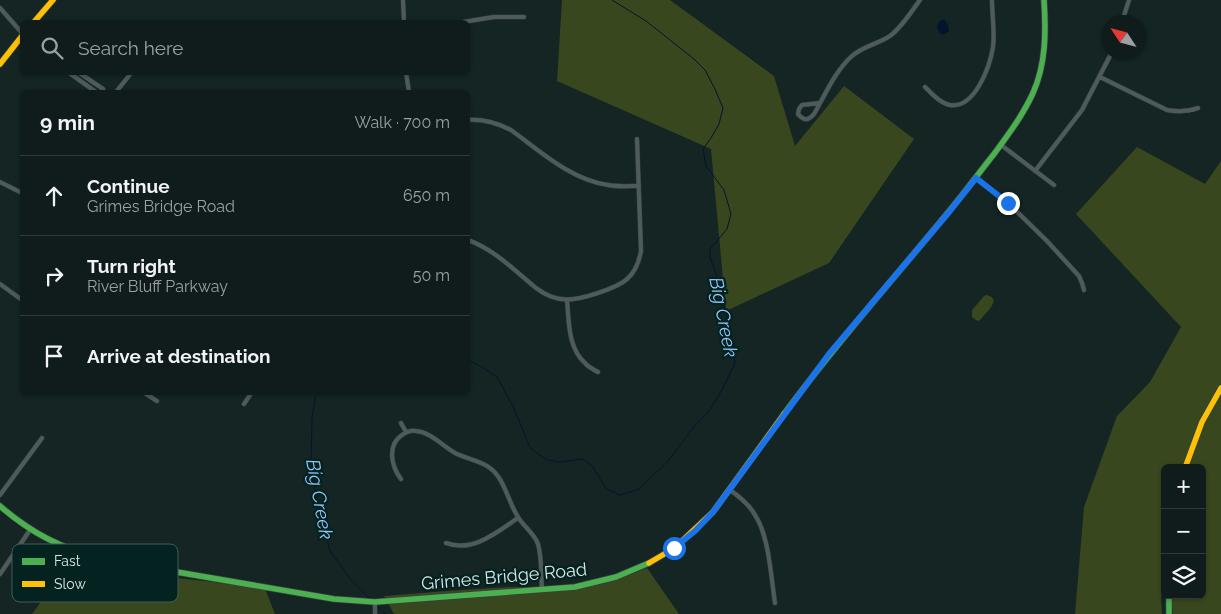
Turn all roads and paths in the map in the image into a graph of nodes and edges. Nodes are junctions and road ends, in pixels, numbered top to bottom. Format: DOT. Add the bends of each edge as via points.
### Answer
graph roads {
  1 [pos="53,0"];
  2 [pos="403,0"];
  3 [pos="920,0"];
  4 [pos="992,0"];
  5 [pos="1044,0"];
  6 [pos="1129,0"];
  7 [pos="0,8"];
  8 [pos="1124,15"];
  9 [pos="524,17"];
  10 [pos="36,20"];
  11 [pos="404,20"];
  12 [pos="470,21"];
  13 [pos="20,32"];
  14 [pos="20,37"];
  15 [pos="1108,60"];
  16 [pos="0,64"];
  17 [pos="72,75"];
  18 [pos="82,75"];
  19 [pos="130,75"];
  20 [pos="406,75"];
  21 [pos="85,77"];
  22 [pos="1100,77"];
  23 [pos="81,82"];
  24 [pos="925,87"];
  25 [pos="93,90"];
  26 [pos="103,90"];
  27 [pos="118,90"];
  28 [pos="409,90"];
  29 [pos="820,103"];
  30 [pos="1198,108"];
  31 [pos="470,120"];
  32 [pos="637,139"];
  33 [pos="1001,145"];
  34 [pos="1035,171"];
  35 [pos="976,178"];
  36 [pos="0,182"];
  37 [pos="639,186"];
  38 [pos="1054,186"];
  39 [pos="20,192"];
  40 [pos="470,241"];
  41 [pos="0,284"];
  42 [pos="1084,290"];
  43 [pos="20,299"];
  44 [pos="566,300"];
  45 [pos="598,372"];
  46 [pos="1221,388"];
  47 [pos="147,395"];
  48 [pos="250,395"];
  49 [pos="157,402"];
  50 [pos="244,404"];
  51 [pos="401,423"];
  52 [pos="406,432"];
  53 [pos="42,438"];
  54 [pos="1186,464"];
  55 [pos="401,479"];
  56 [pos="730,490"];
  57 [pos="0,495"];
  58 [pos="0,506"];
  59 [pos="518,518"];
  60 [pos="30,530"];
  61 [pos="446,543"];
  62 [pos="20,544"];
  63 [pos="56,544"];
  64 [pos="12,556"];
  65 [pos="178,572"];
  66 [pos="0,574"];
  67 [pos="542,590"];
  68 [pos="1168,599"];
  69 [pos="375,602"];
  70 [pos="775,603"];
  71 [pos="375,614"];
  72 [pos="1169,614"];
  1 -- 10 [label="street"];
  2 -- 11 [label="street"];
  3 -- 29 [label="street" via="895,32 858,51 847,61"];
  4 -- 24 [label="street" via="992,49 986,72 971,97 961,104 950,105"];
  5 -- 33 [label="street, Grimes Bridge Road" via="1046,40 1038,80 1027,106"];
  6 -- 8 [label="street"];
  7 -- 13 [label="street"];
  9 -- 12 [label="street"];
  14 -- 16 [label="street"];
  15 -- 22 [label="street"];
  17 -- 23 [label="street"];
  18 -- 21 [label="street"];
  19 -- 27 [label="street"];
  20 -- 28 [label="street"];
  21 -- 23 [label="street"];
  21 -- 26 [label="street"];
  22 -- 30 [label="street" via="1167,110 1184,112"];
  22 -- 34 [label="street" via="1077,117"];
  23 -- 25 [label="street"];
  29 -- 29 [label="street" via="802,105 798,114 810,119"];
  31 -- 37 [label="street" via="481,120 511,130 581,177 608,185"];
  32 -- 37 [label="street"];
  33 -- 34 [label="street"];
  33 -- 35 [label="street, Grimes Bridge Road"];
  34 -- 38 [label="street"];
  35 -- 42 [label="street" via="1008,203 1047,241 1079,276"];
  35 -- 56 [label="street, Grimes Bridge Road" via="829,354"];
  36 -- 39 [label="street"];
  37 -- 44 [label="street" via="641,251 635,271 616,287 581,299"];
  40 -- 44 [label="street" via="500,257 541,292"];
  41 -- 43 [label="street"];
  44 -- 45 [label="street" via="574,349 585,364"];
  46 -- 54 [label="street" via="1202,422"];
  47 -- 49 [label="street"];
  48 -- 50 [label="street"];
  51 -- 52 [label="street"];
  52 -- 55 [label="street" via="396,440 392,451 395,470"];
  52 -- 59 [label="street" via="424,432 456,453 490,467 500,479"];
  53 -- 57 [label="street"];
  56 -- 67 [label="street, Grimes Bridge Road" via="695,531 649,564 600,582"];
  56 -- 70 [label="street" via="749,506 762,527"];
  58 -- 60 [label="street, Grimes Bridge Road"];
  59 -- 61 [label="street" via="478,542 458,546"];
  59 -- 67 [label="street" via="538,544"];
  60 -- 62 [label="street"];
  60 -- 63 [label="street, Grimes Bridge Road"];
  64 -- 66 [label="street"];
  65 -- 69 [label="street, Grimes Bridge Road" via="334,599"];
  67 -- 69 [label="street, Grimes Bridge Road"];
  68 -- 72 [label="street"];
  69 -- 71 [label="street"];
}
